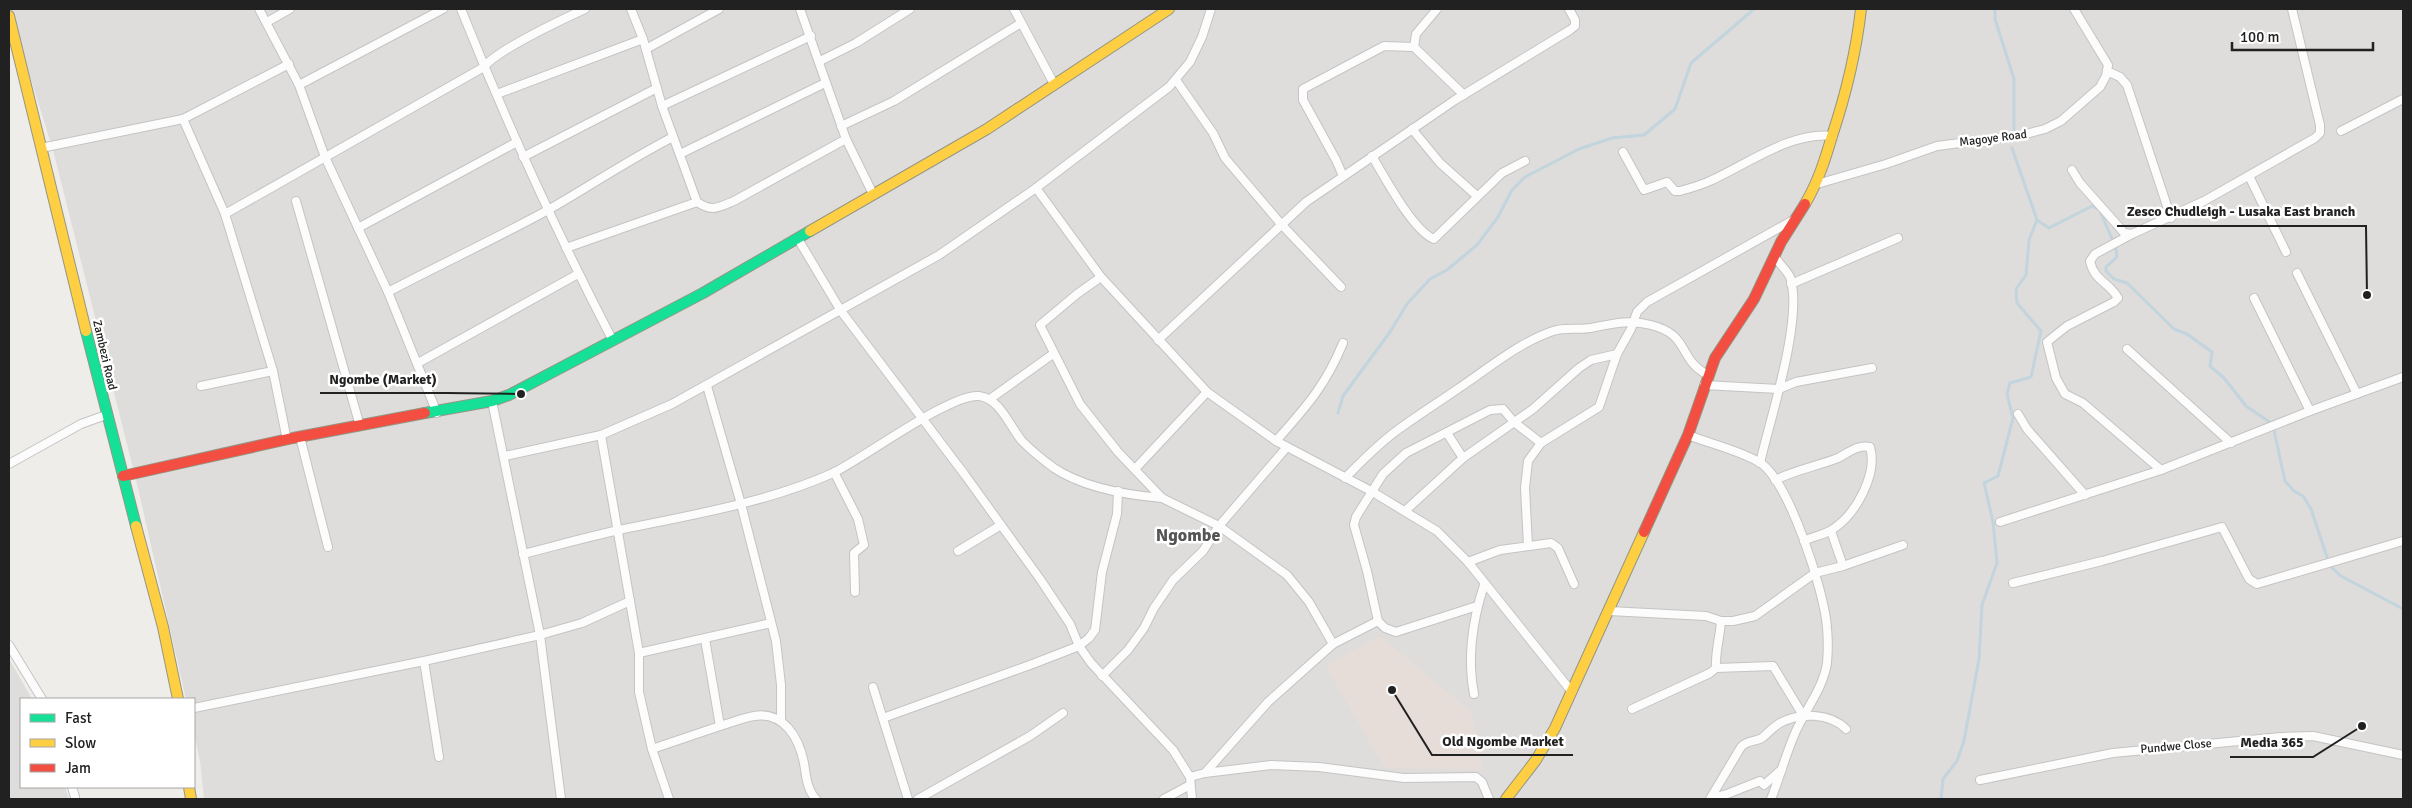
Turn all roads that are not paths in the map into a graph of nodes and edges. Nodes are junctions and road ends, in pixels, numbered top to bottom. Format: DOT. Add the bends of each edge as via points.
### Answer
graph roads {
  1 [pos="259,9"];
  2 [pos="290,9"];
  3 [pos="444,9"];
  4 [pos="461,9"];
  5 [pos="585,9"];
  6 [pos="631,9"];
  7 [pos="719,9"];
  8 [pos="800,9"];
  9 [pos="910,9"];
  10 [pos="1015,9"];
  11 [pos="1169,9"];
  12 [pos="1211,9"];
  13 [pos="1437,9"];
  14 [pos="1569,9"];
  15 [pos="1861,9"];
  16 [pos="2074,9"];
  17 [pos="2292,9"];
  18 [pos="9,16"];
  19 [pos="267,22"];
  20 [pos="1021,23"];
  21 [pos="811,36"];
  22 [pos="642,39"];
  23 [pos="1414,46"];
  24 [pos="646,49"];
  25 [pos="820,61"];
  26 [pos="289,64"];
  27 [pos="484,67"];
  28 [pos="2107,71"];
  29 [pos="1176,80"];
  30 [pos="825,83"];
  31 [pos="1054,84"];
  32 [pos="299,85"];
  33 [pos="657,88"];
  34 [pos="497,94"];
  35 [pos="1464,95"];
  36 [pos="2403,99"];
  37 [pos="662,106"];
  38 [pos="183,119"];
  39 [pos="841,126"];
  40 [pos="1412,129"];
  41 [pos="2342,131"];
  42 [pos="1833,136"];
  43 [pos="673,137"];
  44 [pos="846,139"];
  45 [pos="517,142"];
  46 [pos="41,148"];
  47 [pos="1624,152"];
  48 [pos="680,154"];
  49 [pos="1372,156"];
  50 [pos="325,157"];
  51 [pos="523,157"];
  52 [pos="1526,161"];
  53 [pos="2072,170"];
  54 [pos="1343,176"];
  55 [pos="2249,176"];
  56 [pos="1817,184"];
  57 [pos="1036,188"];
  58 [pos="873,194"];
  59 [pos="1477,196"];
  60 [pos="296,201"];
  61 [pos="697,202"];
  62 [pos="548,209"];
  63 [pos="225,214"];
  64 [pos="2170,218"];
  65 [pos="1794,220"];
  66 [pos="1281,224"];
  67 [pos="358,228"];
  68 [pos="2132,234"];
  69 [pos="1898,238"];
  70 [pos="798,239"];
  71 [pos="566,248"];
  72 [pos="2286,252"];
  73 [pos="1774,256"];
  74 [pos="2297,273"];
  75 [pos="578,274"];
  76 [pos="1101,278"];
  77 [pos="1791,284"];
  78 [pos="1341,287"];
  79 [pos="388,292"];
  80 [pos="2254,298"];
  81 [pos="841,311"];
  82 [pos="1634,322"];
  83 [pos="1158,340"];
  84 [pos="613,341"];
  85 [pos="1343,342"];
  86 [pos="2127,349"];
  87 [pos="1053,354"];
  88 [pos="1617,354"];
  89 [pos="418,363"];
  90 [pos="1872,368"];
  91 [pos="273,371"];
  92 [pos="1708,374"];
  93 [pos="2403,377"];
  94 [pos="202,386"];
  95 [pos="707,386"];
  96 [pos="1704,386"];
  97 [pos="1778,389"];
  98 [pos="1207,392"];
  99 [pos="2357,394"];
  100 [pos="990,399"];
  101 [pos="492,401"];
  102 [pos="2310,411"];
  103 [pos="437,413"];
  104 [pos="2018,414"];
  105 [pos="106,415"];
  106 [pos="923,420"];
  107 [pos="1514,422"];
  108 [pos="360,426"];
  109 [pos="1447,433"];
  110 [pos="601,435"];
  111 [pos="1688,435"];
  112 [pos="300,437"];
  113 [pos="287,440"];
  114 [pos="1276,441"];
  115 [pos="2231,443"];
  116 [pos="1542,444"];
  117 [pos="1287,447"];
  118 [pos="505,456"];
  119 [pos="1463,458"];
  120 [pos="1760,463"];
  121 [pos="9,464"];
  122 [pos="1135,468"];
  123 [pos="2161,470"];
  124 [pos="834,472"];
  125 [pos="123,476"];
  126 [pos="1345,478"];
  127 [pos="1775,480"];
  128 [pos="1118,491"];
  129 [pos="1371,491"];
  130 [pos="2085,495"];
  131 [pos="1162,498"];
  132 [pos="741,504"];
  133 [pos="1405,511"];
  134 [pos="2000,522"];
  135 [pos="1001,525"];
  136 [pos="1219,526"];
  137 [pos="616,531"];
  138 [pos="1831,531"];
  139 [pos="1804,541"];
  140 [pos="2403,541"];
  141 [pos="1902,545"];
  142 [pos="1528,546"];
  143 [pos="328,547"];
  144 [pos="958,551"];
  145 [pos="523,554"];
  146 [pos="1468,562"];
  147 [pos="1844,566"];
  148 [pos="1814,573"];
  149 [pos="2013,583"];
  150 [pos="1484,584"];
  151 [pos="1574,584"];
  152 [pos="855,592"];
  153 [pos="630,601"];
  154 [pos="1477,606"];
  155 [pos="1609,611"];
  156 [pos="1378,621"];
  157 [pos="1721,621"];
  158 [pos="771,622"];
  159 [pos="540,635"];
  160 [pos="705,639"];
  161 [pos="1333,644"];
  162 [pos="9,645"];
  163 [pos="1079,646"];
  164 [pos="639,652"];
  165 [pos="424,661"];
  166 [pos="1716,668"];
  167 [pos="1102,676"];
  168 [pos="873,687"];
  169 [pos="1572,692"];
  170 [pos="1474,694"];
  171 [pos="41,698"];
  172 [pos="178,698"];
  173 [pos="195,708"];
  174 [pos="1632,709"];
  175 [pos="1063,713"];
  176 [pos="1804,717"];
  177 [pos="883,718"];
  178 [pos="781,721"];
  179 [pos="720,726"];
  180 [pos="1846,729"];
  181 [pos="652,749"];
  182 [pos="2403,755"];
  183 [pos="438,757"];
  184 [pos="1784,767"];
  185 [pos="1205,773"];
  186 [pos="1980,780"];
  187 [pos="1190,781"];
  188 [pos="72,788"];
  189 [pos="75,797"];
  190 [pos="1711,798"];
  191 [pos="561,799"];
  192 [pos="669,799"];
  193 [pos="816,799"];
  194 [pos="908,799"];
  195 [pos="918,799"];
  196 [pos="1164,799"];
  197 [pos="1192,799"];
  198 [pos="1489,799"];
  199 [pos="1506,799"];
  200 [pos="1771,799"];
  1 -- 19 [label="street"];
  2 -- 19 [label="street"];
  3 -- 32 [label="street"];
  4 -- 27 [label="street"];
  5 -- 27 [label="street" via="538,32 493,58"];
  6 -- 22 [label="street"];
  7 -- 24 [label="street"];
  8 -- 21 [label="street"];
  9 -- 25 [label="street"];
  10 -- 20 [label="street"];
  11 -- 31 [label="street"];
  12 -- 29 [label="street" via="1190,62"];
  13 -- 23 [label="street" via="1416,34"];
  14 -- 35 [label="street" via="1575,26"];
  15 -- 42 [label="street" via="1853,69"];
  16 -- 28 [label="street" via="2106,59"];
  17 -- 55 [label="street" via="2320,133"];
  18 -- 46 [label="street, Zambezi Road"];
  19 -- 26 [label="street"];
  20 -- 31 [label="street"];
  20 -- 39 [label="street" via="894,100"];
  21 -- 25 [label="street"];
  21 -- 37 [label="street"];
  22 -- 24 [label="street"];
  22 -- 34 [label="street"];
  23 -- 35 [label="street"];
  23 -- 54 [label="street" via="1384,46 1303,89 1304,100"];
  24 -- 33 [label="street"];
  25 -- 30 [label="street"];
  26 -- 32 [label="street"];
  26 -- 38 [label="street"];
  27 -- 34 [label="street"];
  27 -- 50 [label="street"];
  28 -- 56 [label="street, Magoye Road" via="2100,87 2079,107 2037,133 1937,146"];
  28 -- 64 [label="street" via="2120,77 2127,85"];
  29 -- 57 [label="street"];
  29 -- 66 [label="street" via="1213,133 1225,158"];
  30 -- 39 [label="street"];
  30 -- 48 [label="street"];
  31 -- 58 [label="street" via="987,129"];
  32 -- 50 [label="street"];
  33 -- 37 [label="street"];
  33 -- 51 [label="street"];
  34 -- 45 [label="street"];
  35 -- 40 [label="street"];
  36 -- 41 [label="street"];
  37 -- 43 [label="street"];
  38 -- 46 [label="street"];
  38 -- 63 [label="street"];
  39 -- 44 [label="street"];
  40 -- 49 [label="street"];
  40 -- 59 [label="street" via="1440,163"];
  42 -- 47 [label="street" via="1813,134 1795,140 1712,181 1680,192 1667,182 1644,190"];
  42 -- 56 [label="street"];
  43 -- 48 [label="street"];
  43 -- 62 [label="street"];
  44 -- 58 [label="street"];
  44 -- 61 [label="street" via="721,206 707,208"];
  45 -- 51 [label="street"];
  45 -- 67 [label="street"];
  46 -- 105 [label="street, Zambezi Road"];
  48 -- 61 [label="street"];
  49 -- 54 [label="street"];
  49 -- 59 [label="street" via="1399,202 1432,238 1438,237"];
  50 -- 63 [label="street"];
  50 -- 67 [label="street"];
  51 -- 62 [label="street"];
  52 -- 59 [label="street" via="1502,172"];
  53 -- 68 [label="street" via="2120,228"];
  54 -- 66 [label="street"];
  55 -- 64 [label="street"];
  55 -- 72 [label="street"];
  56 -- 65 [label="street"];
  57 -- 76 [label="street"];
  57 -- 81 [label="street" via="939,255"];
  58 -- 70 [label="street"];
  60 -- 108 [label="street"];
  61 -- 71 [label="street"];
  62 -- 71 [label="street"];
  62 -- 79 [label="street"];
  63 -- 91 [label="street"];
  64 -- 68 [label="street"];
  65 -- 73 [label="street"];
  65 -- 82 [label="street" via="1647,302 1637,312"];
  66 -- 78 [label="street"];
  66 -- 83 [label="street"];
  67 -- 79 [label="street"];
  68 -- 123 [label="street" via="2095,254 2090,261 2092,272 2118,298 2055,334 2048,342 2056,378 2065,394 2083,402"];
  69 -- 77 [label="street"];
  70 -- 81 [label="street"];
  70 -- 84 [label="street"];
  71 -- 75 [label="street"];
  73 -- 77 [label="street" via="1790,275"];
  73 -- 92 [label="street" via="1754,299 1720,349"];
  74 -- 99 [label="street"];
  75 -- 84 [label="street"];
  75 -- 89 [label="street"];
  76 -- 83 [label="street"];
  76 -- 87 [label="street" via="1041,322 1040,327"];
  77 -- 97 [label="street" via="1793,308 1788,351"];
  79 -- 89 [label="street"];
  80 -- 102 [label="street"];
  81 -- 95 [label="street"];
  81 -- 106 [label="street"];
  82 -- 88 [label="street"];
  82 -- 92 [label="street" via="1671,332 1681,342 1690,362"];
  82 -- 126 [label="street" via="1554,330 1534,340 1489,366 1398,429"];
  83 -- 98 [label="street"];
  84 -- 101 [label="street" via="536,382"];
  85 -- 114 [label="street" via="1332,370 1314,399"];
  86 -- 115 [label="street"];
  87 -- 100 [label="street"];
  87 -- 122 [label="street" via="1080,404 1099,430"];
  88 -- 107 [label="street" via="1591,360"];
  88 -- 116 [label="street" via="1599,407"];
  89 -- 103 [label="street"];
  90 -- 97 [label="street" via="1796,382"];
  91 -- 94 [label="street"];
  91 -- 113 [label="street"];
  92 -- 96 [label="street"];
  93 -- 99 [label="street"];
  95 -- 110 [label="street"];
  95 -- 132 [label="street"];
  96 -- 97 [label="street"];
  96 -- 111 [label="street"];
  97 -- 120 [label="street"];
  98 -- 114 [label="street"];
  98 -- 122 [label="street"];
  99 -- 102 [label="street"];
  100 -- 106 [label="street" via="967,398"];
  100 -- 128 [label="street" via="1022,440 1048,464 1081,481"];
  101 -- 103 [label="street"];
  101 -- 118 [label="street"];
  102 -- 115 [label="street"];
  103 -- 108 [label="street"];
  104 -- 130 [label="street" via="2027,429"];
  105 -- 121 [label="street" via="81,424"];
  105 -- 125 [label="street, Zambezi Road"];
  106 -- 124 [label="street"];
  106 -- 135 [label="street"];
  107 -- 109 [label="street" via="1503,410 1490,410"];
  107 -- 116 [label="street"];
  107 -- 119 [label="street"];
  108 -- 112 [label="street"];
  109 -- 119 [label="street"];
  109 -- 129 [label="street" via="1406,453 1383,474"];
  110 -- 118 [label="street"];
  110 -- 137 [label="street"];
  111 -- 120 [label="street"];
  111 -- 155 [label="street"];
  112 -- 113 [label="street"];
  112 -- 143 [label="street"];
  113 -- 125 [label="street"];
  114 -- 117 [label="street"];
  115 -- 123 [label="street"];
  116 -- 142 [label="street" via="1528,461 1525,473"];
  117 -- 126 [label="street"];
  117 -- 136 [label="street"];
  118 -- 145 [label="street"];
  119 -- 133 [label="street"];
  120 -- 127 [label="street"];
  122 -- 131 [label="street"];
  123 -- 130 [label="street"];
  124 -- 132 [label="street"];
  124 -- 152 [label="street" via="858,519 864,545 854,553"];
  125 -- 172 [label="street, Zambezi Road"];
  126 -- 129 [label="street"];
  127 -- 138 [label="street" via="1857,448 1870,447 1872,470 1851,513"];
  127 -- 139 [label="street"];
  128 -- 131 [label="street"];
  128 -- 163 [label="street" via="1117,514 1102,572 1095,630"];
  129 -- 133 [label="street"];
  129 -- 156 [label="street" via="1354,525"];
  130 -- 134 [label="street"];
  131 -- 136 [label="street"];
  132 -- 137 [label="street"];
  132 -- 158 [label="street"];
  133 -- 146 [label="street" via="1437,532"];
  135 -- 144 [label="street"];
  135 -- 163 [label="street" via="1070,624"];
  136 -- 161 [label="street" via="1287,575 1309,602"];
  136 -- 167 [label="street" via="1203,551 1173,580 1128,650"];
  137 -- 145 [label="street"];
  137 -- 153 [label="street"];
  138 -- 139 [label="street"];
  138 -- 147 [label="street"];
  139 -- 148 [label="street"];
  140 -- 149 [label="street" via="2257,584 2249,579 2222,527"];
  141 -- 147 [label="street"];
  142 -- 146 [label="street" via="1500,550"];
  142 -- 151 [label="street" via="1555,545"];
  145 -- 159 [label="street"];
  146 -- 150 [label="street"];
  147 -- 148 [label="street"];
  148 -- 157 [label="street" via="1755,616"];
  148 -- 176 [label="street" via="1827,628 1827,662 1822,683"];
  150 -- 154 [label="street"];
  150 -- 169 [label="street"];
  153 -- 159 [label="street" via="582,622"];
  153 -- 164 [label="street"];
  154 -- 156 [label="street" via="1396,632"];
  154 -- 170 [label="street" via="1470,660"];
  155 -- 157 [label="street" via="1706,616"];
  155 -- 169 [label="street"];
  156 -- 161 [label="street"];
  157 -- 166 [label="street"];
  158 -- 160 [label="street"];
  158 -- 178 [label="street" via="779,662"];
  159 -- 165 [label="street"];
  159 -- 191 [label="street"];
  160 -- 164 [label="street"];
  160 -- 179 [label="street"];
  161 -- 185 [label="street" via="1268,702"];
  162 -- 171 [label="street"];
  163 -- 167 [label="street"];
  163 -- 177 [label="street"];
  164 -- 181 [label="street" via="638,692"];
  165 -- 173 [label="street"];
  165 -- 183 [label="street"];
  166 -- 174 [label="street" via="1710,674"];
  166 -- 176 [label="street" via="1773,666"];
  167 -- 187 [label="street" via="1156,729 1173,750"];
  168 -- 177 [label="street"];
  169 -- 199 [label="street" via="1548,744"];
  175 -- 195 [label="street" via="1030,736"];
  176 -- 180 [label="street" via="1823,716"];
  176 -- 184 [label="street" via="1796,730"];
  176 -- 190 [label="street" via="1788,719 1760,739 1745,743"];
  177 -- 194 [label="street"];
  178 -- 179 [label="street" via="754,716"];
  178 -- 193 [label="street" via="789,727"];
  179 -- 181 [label="street"];
  181 -- 192 [label="street"];
  182 -- 186 [label="street, Pundwe Close" via="2313,736 2281,737 2114,753"];
  184 -- 190 [label="street" via="1764,785 1760,781"];
  184 -- 200 [label="street"];
  185 -- 187 [label="street"];
  185 -- 198 [label="street" via="1271,765 1319,767 1404,778 1476,777 1482,782"];
  187 -- 196 [label="street"];
  187 -- 197 [label="street"];
  188 -- 189 [label="street"];
}
